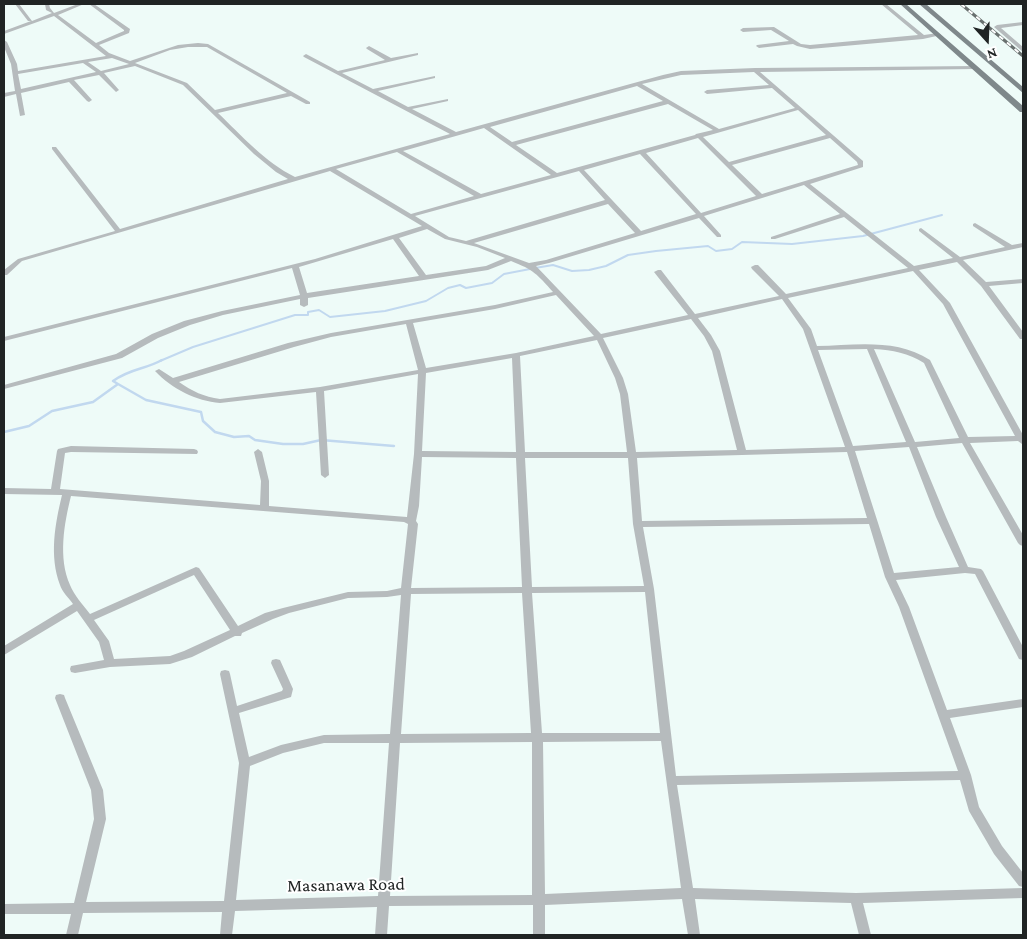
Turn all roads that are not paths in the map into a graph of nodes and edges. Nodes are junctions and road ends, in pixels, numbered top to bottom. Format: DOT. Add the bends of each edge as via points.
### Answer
graph roads {
  1 [pos="17,4"];
  2 [pos="47,4"];
  3 [pos="74,4"];
  4 [pos="82,4"];
  5 [pos="91,4"];
  6 [pos="883,4"];
  7 [pos="903,4"];
  8 [pos="922,4"];
  9 [pos="53,13"];
  10 [pos="30,20"];
  11 [pos="1023,24"];
  12 [pos="743,30"];
  13 [pos="4,31"];
  14 [pos="938,35"];
  15 [pos="923,37"];
  16 [pos="4,42"];
  17 [pos="793,42"];
  18 [pos="95,45"];
  19 [pos="759,46"];
  20 [pos="368,48"];
  21 [pos="1023,50"];
  22 [pos="416,54"];
  23 [pos="113,56"];
  24 [pos="306,56"];
  25 [pos="390,60"];
  26 [pos="85,62"];
  27 [pos="132,64"];
  28 [pos="974,67"];
  29 [pos="755,70"];
  30 [pos="339,72"];
  31 [pos="15,73"];
  32 [pos="102,74"];
  33 [pos="433,77"];
  34 [pos="71,80"];
  35 [pos="638,84"];
  36 [pos="772,86"];
  37 [pos="116,90"];
  38 [pos="372,90"];
  39 [pos="1022,90"];
  40 [pos="20,92"];
  41 [pos="707,92"];
  42 [pos="292,94"];
  43 [pos="4,95"];
  44 [pos="89,100"];
  45 [pos="446,100"];
  46 [pos="667,102"];
  47 [pos="308,103"];
  48 [pos="406,109"];
  49 [pos="797,109"];
  50 [pos="1023,110"];
  51 [pos="214,112"];
  52 [pos="22,115"];
  53 [pos="485,126"];
  54 [pos="717,130"];
  55 [pos="455,134"];
  56 [pos="698,135"];
  57 [pos="829,136"];
  58 [pos="510,144"];
  59 [pos="54,148"];
  60 [pos="396,150"];
  61 [pos="641,151"];
  62 [pos="727,164"];
  63 [pos="331,169"];
  64 [pos="580,169"];
  65 [pos="557,176"];
  66 [pos="294,179"];
  67 [pos="805,183"];
  68 [pos="479,196"];
  69 [pos="761,197"];
  70 [pos="610,201"];
  71 [pos="409,216"];
  72 [pos="700,216"];
  73 [pos="844,216"];
  74 [pos="975,225"];
  75 [pos="427,227"];
  76 [pos="921,230"];
  77 [pos="119,232"];
  78 [pos="640,234"];
  79 [pos="719,236"];
  80 [pos="395,237"];
  81 [pos="773,238"];
  82 [pos="466,243"];
  83 [pos="1023,245"];
  84 [pos="1010,247"];
  85 [pos="512,258"];
  86 [pos="957,258"];
  87 [pos="295,266"];
  88 [pos="532,267"];
  89 [pos="755,267"];
  90 [pos="913,268"];
  91 [pos="658,272"];
  92 [pos="4,273"];
  93 [pos="424,278"];
  94 [pos="1023,281"];
  95 [pos="984,284"];
  96 [pos="556,293"];
  97 [pos="304,296"];
  98 [pos="784,297"];
  99 [pos="304,305"];
  100 [pos="692,316"];
  101 [pos="409,321"];
  102 [pos="599,337"];
  103 [pos="1023,337"];
  104 [pos="4,338"];
  105 [pos="814,348"];
  106 [pos="870,348"];
  107 [pos="516,355"];
  108 [pos="422,370"];
  109 [pos="159,371"];
  110 [pos="172,381"];
  111 [pos="4,387"];
  112 [pos="320,389"];
  113 [pos="1022,440"];
  114 [pos="965,441"];
  115 [pos="912,444"];
  116 [pos="850,449"];
  117 [pos="194,452"];
  118 [pos="258,452"];
  119 [pos="742,453"];
  120 [pos="418,454"];
  121 [pos="632,454"];
  122 [pos="522,455"];
  123 [pos="325,475"];
  124 [pos="4,491"];
  125 [pos="55,492"];
  126 [pos="67,493"];
  127 [pos="264,507"];
  128 [pos="411,521"];
  129 [pos="872,521"];
  130 [pos="638,524"];
  131 [pos="1023,543"];
  132 [pos="965,570"];
  133 [pos="890,577"];
  134 [pos="526,589"];
  135 [pos="649,589"];
  136 [pos="406,591"];
  137 [pos="78,606"];
  138 [pos="89,618"];
  139 [pos="237,633"];
  140 [pos="4,651"];
  141 [pos="1023,656"];
  142 [pos="110,663"];
  143 [pos="276,663"];
  144 [pos="75,669"];
  145 [pos="226,674"];
  146 [pos="60,698"];
  147 [pos="1023,703"];
  148 [pos="234,711"];
  149 [pos="943,715"];
  150 [pos="537,736"];
  151 [pos="665,736"];
  152 [pos="396,739"];
  153 [pos="245,763"];
  154 [pos="965,775"];
  155 [pos="671,782"];
  156 [pos="1023,882"];
  157 [pos="1023,893"];
  158 [pos="688,894"];
  159 [pos="856,898"];
  160 [pos="538,900"];
  161 [pos="383,901"];
  162 [pos="230,906"];
  163 [pos="80,907"];
  164 [pos="4,909"];
  165 [pos="72,935"];
  166 [pos="226,935"];
  167 [pos="381,935"];
  168 [pos="540,935"];
  169 [pos="694,935"];
  170 [pos="865,935"];
  1 -- 10 [label="street"];
  2 -- 9 [label="street"];
  3 -- 9 [label="street"];
  4 -- 9 [label="street"];
  5 -- 18 [label="street" via="127,29 127,32"];
  6 -- 15 [label="street"];
  7 -- 14 [label="main road"];
  8 -- 39 [label="main road"];
  9 -- 10 [label="street"];
  9 -- 13 [label="street"];
  9 -- 18 [label="street"];
  10 -- 13 [label="street"];
  11 -- 21 [label="street" via="997,27"];
  12 -- 17 [label="street" via="772,28"];
  14 -- 15 [label="street"];
  14 -- 28 [label="main road"];
  15 -- 17 [label="street" via="810,47"];
  16 -- 31 [label="street"];
  17 -- 19 [label="street"];
  18 -- 23 [label="street"];
  20 -- 25 [label="street"];
  22 -- 25 [label="street"];
  23 -- 26 [label="street"];
  23 -- 27 [label="street"];
  24 -- 30 [label="street"];
  25 -- 30 [label="street"];
  26 -- 31 [label="street"];
  26 -- 32 [label="street"];
  27 -- 32 [label="street"];
  27 -- 42 [label="street" via="180,46 208,46"];
  27 -- 51 [label="street" via="185,84"];
  28 -- 29 [label="street"];
  28 -- 50 [label="main road"];
  29 -- 35 [label="street" via="681,74"];
  29 -- 36 [label="street"];
  30 -- 38 [label="street"];
  31 -- 40 [label="street"];
  32 -- 34 [label="street"];
  32 -- 37 [label="street"];
  33 -- 38 [label="street"];
  34 -- 40 [label="street"];
  34 -- 44 [label="street"];
  35 -- 46 [label="street"];
  35 -- 53 [label="street"];
  36 -- 41 [label="street"];
  36 -- 49 [label="street"];
  38 -- 48 [label="street"];
  40 -- 43 [label="street"];
  40 -- 52 [label="street"];
  42 -- 47 [label="street"];
  42 -- 51 [label="street"];
  45 -- 48 [label="street"];
  46 -- 54 [label="street"];
  46 -- 58 [label="street"];
  48 -- 55 [label="street"];
  49 -- 54 [label="street"];
  49 -- 57 [label="street"];
  51 -- 66 [label="street" via="256,153"];
  53 -- 55 [label="street"];
  53 -- 58 [label="street"];
  54 -- 56 [label="street"];
  55 -- 60 [label="street"];
  56 -- 61 [label="street"];
  56 -- 62 [label="street"];
  57 -- 62 [label="street"];
  57 -- 67 [label="street" via="862,166"];
  58 -- 65 [label="street"];
  59 -- 77 [label="street"];
  60 -- 63 [label="street"];
  60 -- 68 [label="street"];
  61 -- 64 [label="street"];
  61 -- 72 [label="street"];
  62 -- 69 [label="street"];
  63 -- 66 [label="street"];
  63 -- 71 [label="street"];
  64 -- 65 [label="street"];
  64 -- 70 [label="street"];
  65 -- 68 [label="street"];
  66 -- 77 [label="street"];
  67 -- 69 [label="street"];
  67 -- 73 [label="street"];
  68 -- 71 [label="street"];
  69 -- 72 [label="street"];
  70 -- 78 [label="street"];
  70 -- 82 [label="street"];
  71 -- 75 [label="street"];
  72 -- 78 [label="street"];
  72 -- 79 [label="street"];
  73 -- 81 [label="street"];
  73 -- 90 [label="street"];
  74 -- 84 [label="street"];
  75 -- 80 [label="street"];
  75 -- 82 [label="street" via="447,238"];
  76 -- 86 [label="street"];
  77 -- 92 [label="street" via="20,260"];
  78 -- 88 [label="street"];
  80 -- 87 [label="street"];
  80 -- 93 [label="street"];
  82 -- 85 [label="street"];
  83 -- 84 [label="street"];
  84 -- 86 [label="street"];
  85 -- 88 [label="street"];
  85 -- 93 [label="street" via="488,268"];
  86 -- 90 [label="street"];
  86 -- 95 [label="street"];
  87 -- 97 [label="street"];
  87 -- 104 [label="street"];
  88 -- 96 [label="street"];
  89 -- 98 [label="street"];
  90 -- 98 [label="street"];
  90 -- 113 [label="street" via="946,303"];
  91 -- 100 [label="street"];
  93 -- 97 [label="street"];
  94 -- 95 [label="street"];
  95 -- 103 [label="street"];
  96 -- 101 [label="street"];
  96 -- 102 [label="street"];
  97 -- 99 [label="street"];
  97 -- 111 [label="street" via="187,323 119,356"];
  98 -- 100 [label="street"];
  98 -- 105 [label="street" via="807,329"];
  100 -- 102 [label="street"];
  100 -- 119 [label="street" via="716,351"];
  101 -- 108 [label="street"];
  101 -- 110 [label="street" via="291,345"];
  102 -- 107 [label="street"];
  102 -- 121 [label="street" via="620,378"];
  105 -- 106 [label="street"];
  105 -- 116 [label="street"];
  106 -- 114 [label="street" via="913,352 927,362"];
  106 -- 115 [label="street"];
  107 -- 108 [label="street"];
  107 -- 122 [label="street"];
  108 -- 112 [label="street"];
  108 -- 120 [label="street"];
  109 -- 110 [label="street"];
  110 -- 112 [label="street" via="193,396 214,401"];
  112 -- 123 [label="street"];
  113 -- 114 [label="street"];
  114 -- 115 [label="street"];
  114 -- 131 [label="street"];
  115 -- 116 [label="street"];
  115 -- 132 [label="street"];
  116 -- 119 [label="street"];
  116 -- 129 [label="street"];
  117 -- 125 [label="street" via="71,449 61,452"];
  118 -- 127 [label="street" via="265,481"];
  119 -- 121 [label="street"];
  120 -- 122 [label="street"];
  120 -- 128 [label="street"];
  121 -- 122 [label="street"];
  121 -- 130 [label="street"];
  122 -- 134 [label="street"];
  124 -- 125 [label="street"];
  125 -- 126 [label="street"];
  126 -- 127 [label="street"];
  126 -- 137 [label="street" via="60,523 59,563 65,586"];
  127 -- 128 [label="street"];
  128 -- 136 [label="street"];
  129 -- 130 [label="street"];
  129 -- 133 [label="street"];
  130 -- 135 [label="street"];
  132 -- 133 [label="street"];
  132 -- 141 [label="street" via="978,571"];
  133 -- 149 [label="street"];
  134 -- 135 [label="street"];
  134 -- 136 [label="street"];
  134 -- 150 [label="street"];
  135 -- 151 [label="street"];
  136 -- 139 [label="street" via="348,595 317,602 269,616"];
  136 -- 152 [label="street"];
  137 -- 138 [label="street"];
  137 -- 140 [label="street"];
  138 -- 139 [label="street" via="196,570"];
  138 -- 142 [label="street" via="104,641"];
  139 -- 142 [label="street" via="170,660"];
  142 -- 144 [label="street"];
  143 -- 148 [label="street" via="288,689 287,694"];
  145 -- 148 [label="street"];
  146 -- 163 [label="street" via="97,790 100,819"];
  147 -- 149 [label="street"];
  148 -- 153 [label="street"];
  149 -- 154 [label="street"];
  150 -- 151 [label="street"];
  150 -- 152 [label="street"];
  150 -- 160 [label="street"];
  151 -- 155 [label="street"];
  152 -- 153 [label="street" via="324,739 281,749"];
  152 -- 161 [label="street"];
  153 -- 162 [label="street"];
  154 -- 155 [label="street"];
  154 -- 156 [label="street" via="973,808 998,850"];
  155 -- 158 [label="street"];
  157 -- 159 [label="street, Masanawa Road"];
  158 -- 159 [label="street, Masanawa Road"];
  158 -- 160 [label="street, Masanawa Road"];
  158 -- 169 [label="street"];
  159 -- 170 [label="street"];
  160 -- 161 [label="street, Masanawa Road"];
  160 -- 168 [label="street"];
  161 -- 162 [label="street, Masanawa Road"];
  161 -- 167 [label="street"];
  162 -- 163 [label="street, Masanawa Road"];
  162 -- 166 [label="street"];
  163 -- 164 [label="street, Masanawa Road"];
  163 -- 165 [label="street"];
}
